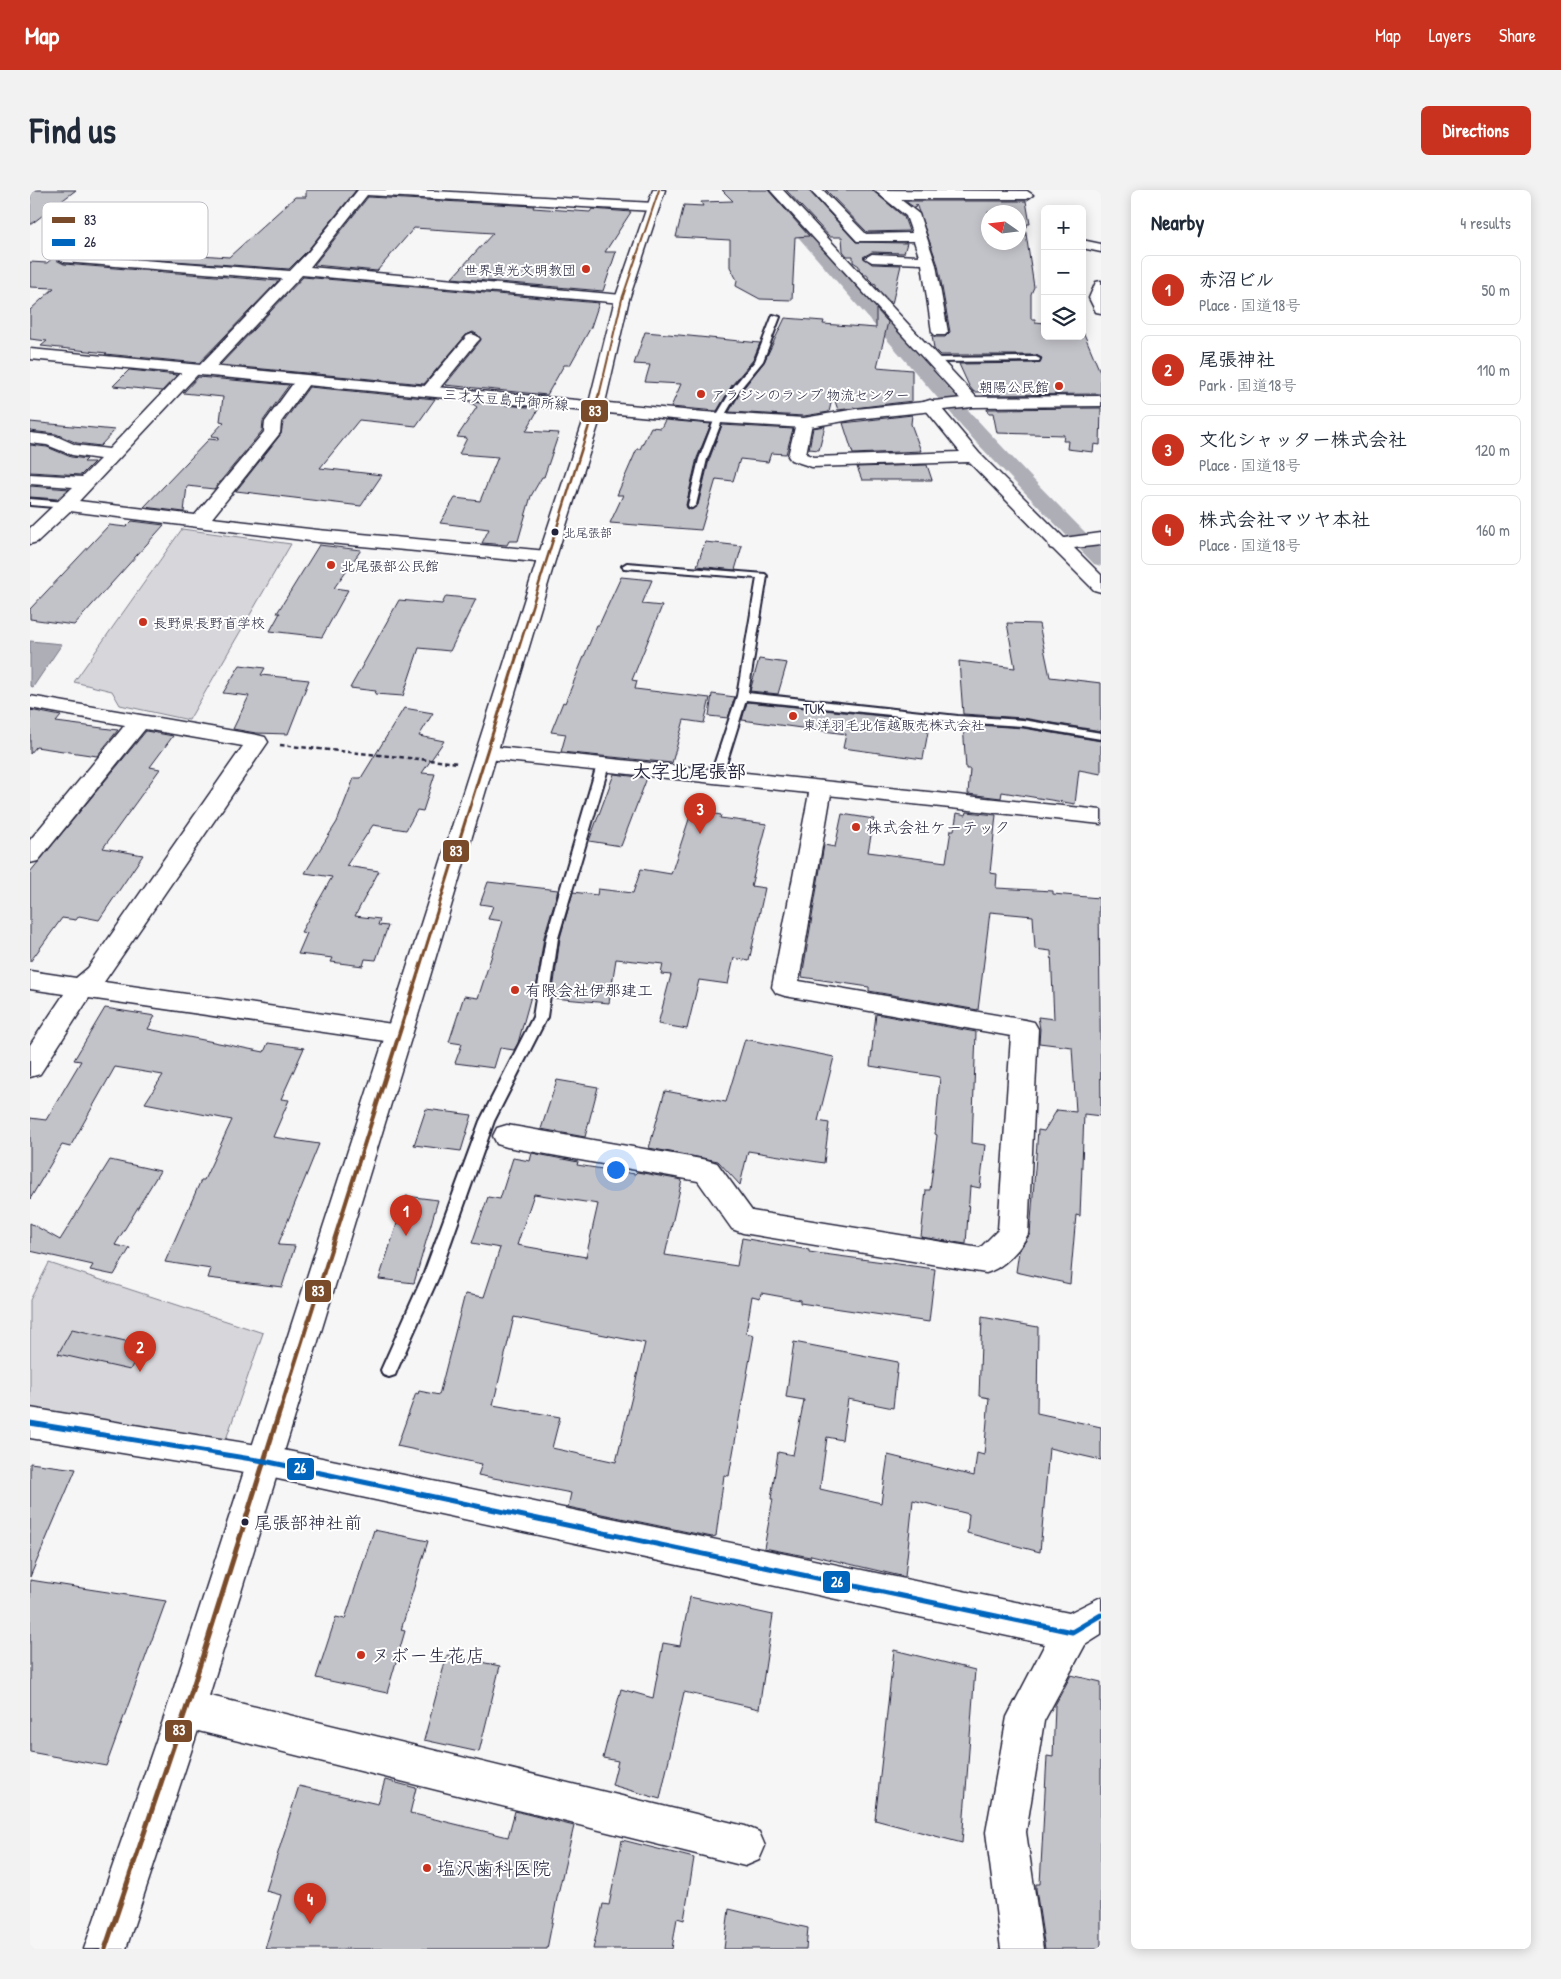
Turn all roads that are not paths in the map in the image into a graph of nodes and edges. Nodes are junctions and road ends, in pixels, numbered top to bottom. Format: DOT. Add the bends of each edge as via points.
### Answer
graph roads {
  1 [pos="776,190"];
  2 [pos="816,190"];
  3 [pos="883,192"];
  4 [pos="1028,196"];
  5 [pos="656,198"];
  6 [pos="920,237"];
  7 [pos="1086,245"];
  8 [pos="1101,248"];
  9 [pos="872,258"];
  10 [pos="95,260"];
  11 [pos="927,260"];
  12 [pos="296,273"];
  13 [pos="1101,285"];
  14 [pos="622,299"];
  15 [pos="1101,309"];
  16 [pos="776,317"];
  17 [pos="940,332"];
  18 [pos="472,339"];
  19 [pos="30,354"];
  20 [pos="1036,359"];
  21 [pos="933,360"];
  22 [pos="198,371"];
  23 [pos="303,380"];
  24 [pos="428,392"];
  25 [pos="1101,401"];
  26 [pos="972,402"];
  27 [pos="930,405"];
  28 [pos="596,407"];
  29 [pos="719,418"];
  30 [pos="804,423"];
  31 [pos="30,438"];
  32 [pos="113,455"];
  33 [pos="972,457"];
  34 [pos="30,479"];
  35 [pos="88,483"];
  36 [pos="30,502"];
  37 [pos="66,505"];
  38 [pos="692,505"];
  39 [pos="199,522"];
  40 [pos="30,538"];
  41 [pos="1097,541"];
  42 [pos="1061,543"];
  43 [pos="547,557"];
  44 [pos="627,566"];
  45 [pos="1101,586"];
  46 [pos="742,696"];
  47 [pos="30,702"];
  48 [pos="140,721"];
  49 [pos="1101,736"];
  50 [pos="485,759"];
  51 [pos="603,765"];
  52 [pos="716,777"];
  53 [pos="821,788"];
  54 [pos="1101,817"];
  55 [pos="30,856"];
  56 [pos="30,980"];
  57 [pos="82,987"];
  58 [pos="399,1034"];
  59 [pos="30,1067"];
  60 [pos="507,1136"];
  61 [pos="389,1370"];
  62 [pos="30,1424"];
  63 [pos="264,1461"];
  64 [pos="1087,1624"];
  65 [pos="186,1708"];
  66 [pos="745,1846"];
  67 [pos="105,1949"];
  68 [pos="1022,1949"];
  1 -- 21 [label="main road"];
  2 -- 6 [label="main road" via="862,238"];
  3 -- 4 [label="main road"];
  3 -- 6 [label="main road" via="912,214"];
  5 -- 12 [label="main road" via="364,191"];
  5 -- 14 [label="main road"];
  6 -- 11 [label="main road"];
  7 -- 8 [label="main road"];
  9 -- 11 [label="main road"];
  10 -- 12 [label="main road"];
  11 -- 17 [label="main road"];
  12 -- 14 [label="main road"];
  12 -- 22 [label="main road"];
  13 -- 15 [label="main road" via="1096,298"];
  14 -- 28 [label="main road"];
  16 -- 29 [label="lane" via="759,361"];
  18 -- 24 [label="main road"];
  19 -- 22 [label="main road, 三才大豆島中御所線"];
  20 -- 21 [label="lane"];
  21 -- 26 [label="main road"];
  22 -- 23 [label="main road, 三才大豆島中御所線"];
  22 -- 32 [label="main road"];
  23 -- 24 [label="main road, 三才大豆島中御所線"];
  23 -- 39 [label="main road" via="273,422 272,434"];
  24 -- 28 [label="main road, 三才大豆島中御所線"];
  25 -- 26 [label="main road, 三才大豆島中御所線"];
  26 -- 27 [label="main road, 三才大豆島中御所線"];
  27 -- 30 [label="main road, 三才大豆島中御所線"];
  27 -- 33 [label="main road"];
  28 -- 29 [label="main road, 三才大豆島中御所線"];
  28 -- 43 [label="main road"];
  29 -- 30 [label="main road, 三才大豆島中御所線"];
  29 -- 38 [label="lane" via="702,459"];
  30 -- 33 [label="main road" via="798,456 812,462"];
  31 -- 32 [label="main road" via="50,440 72,450"];
  32 -- 35 [label="main road"];
  33 -- 42 [label="main road"];
  34 -- 35 [label="main road"];
  35 -- 37 [label="main road"];
  36 -- 37 [label="lane"];
  37 -- 39 [label="main road"];
  37 -- 40 [label="main road"];
  39 -- 43 [label="main road"];
  41 -- 42 [label="main road"];
  42 -- 45 [label="main road"];
  43 -- 50 [label="main road"];
  44 -- 46 [label="lane" via="762,576"];
  46 -- 49 [label="lane" via="1023,723"];
  46 -- 52 [label="lane"];
  47 -- 48 [label="main road"];
  48 -- 55 [label="main road"];
  48 -- 57 [label="main road" via="257,742 97,974"];
  50 -- 51 [label="main road"];
  50 -- 58 [label="main road"];
  51 -- 52 [label="main road"];
  51 -- 61 [label="lane" via="552,938 540,1017 487,1121 431,1276"];
  52 -- 53 [label="main road"];
  53 -- 54 [label="main road"];
  53 -- 60 [label="main road" via="785,987 1025,1029 1013,1234 986,1261 743,1221 708,1171"];
  56 -- 57 [label="main road"];
  57 -- 58 [label="main road"];
  57 -- 59 [label="main road"];
  58 -- 63 [label="main road"];
  62 -- 63 [label="main road"];
  63 -- 64 [label="main road"];
  63 -- 65 [label="main road"];
  64 -- 68 [label="main road" via="1026,1717 1006,1832"];
  65 -- 66 [label="main road"];
  65 -- 67 [label="main road"];
}
